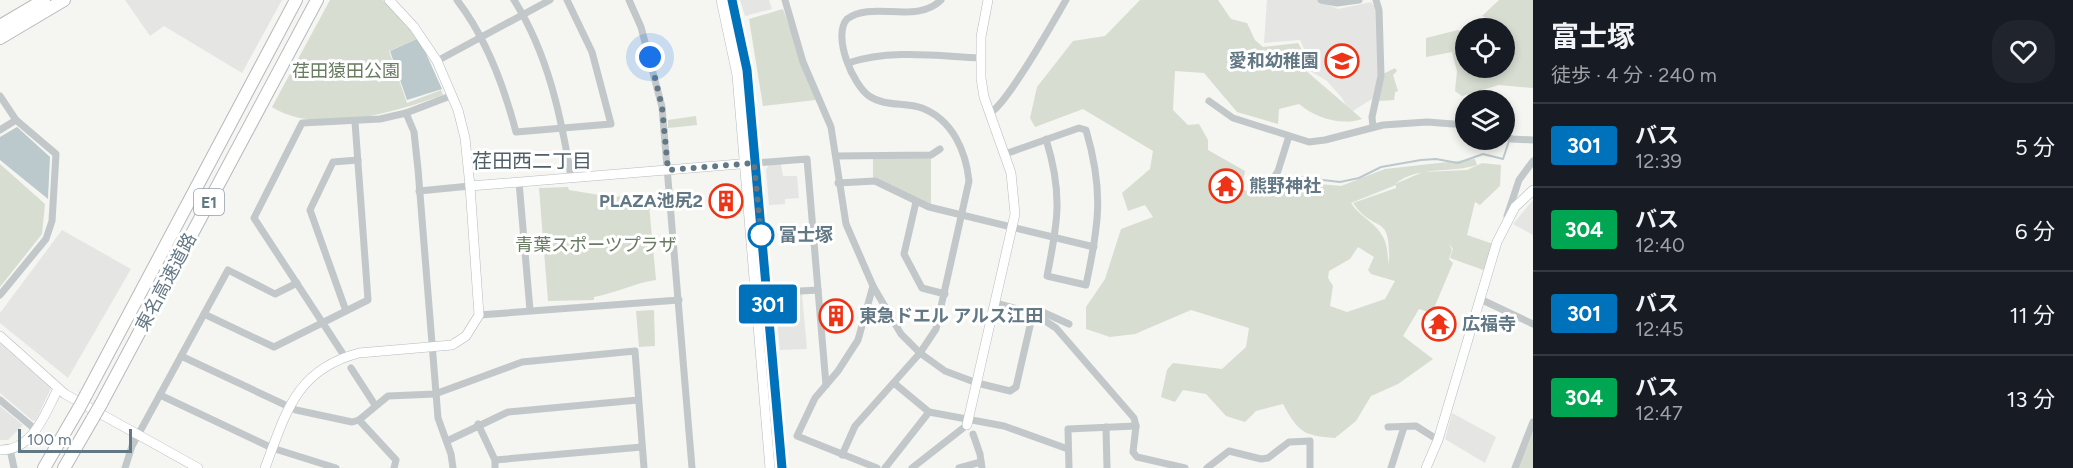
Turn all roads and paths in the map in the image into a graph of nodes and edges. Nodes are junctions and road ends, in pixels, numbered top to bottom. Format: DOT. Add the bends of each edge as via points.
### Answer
graph roads {
  1 [pos="44,0"];
  2 [pos="64,0"];
  3 [pos="296,0"];
  4 [pos="317,0"];
  5 [pos="389,0"];
  6 [pos="457,0"];
  7 [pos="514,0"];
  8 [pos="550,0"];
  9 [pos="567,0"];
  10 [pos="628,0"];
  11 [pos="721,0"];
  12 [pos="732,0"];
  13 [pos="785,0"];
  14 [pos="942,0"];
  15 [pos="988,0"];
  16 [pos="1066,0"];
  17 [pos="1321,0"];
  18 [pos="1359,0"];
  19 [pos="1376,0"];
  20 [pos="523,15"];
  21 [pos="0,26"];
  22 [pos="480,38"];
  23 [pos="0,39"];
  24 [pos="980,58"];
  25 [pos="437,60"];
  26 [pos="848,63"];
  27 [pos="453,95"];
  28 [pos="0,96"];
  29 [pos="1209,101"];
  30 [pos="406,113"];
  31 [pos="990,113"];
  32 [pos="16,120"];
  33 [pos="355,122"];
  34 [pos="1455,124"];
  35 [pos="1373,127"];
  36 [pos="563,129"];
  37 [pos="0,130"];
  38 [pos="1289,136"];
  39 [pos="957,138"];
  40 [pos="1515,139"];
  41 [pos="1046,140"];
  42 [pos="1533,140"];
  43 [pos="950,143"];
  44 [pos="939,149"];
  45 [pos="1005,154"];
  46 [pos="836,156"];
  47 [pos="358,160"];
  48 [pos="1533,161"];
  49 [pos="750,163"];
  50 [pos="668,170"];
  51 [pos="571,177"];
  52 [pos="519,182"];
  53 [pos="838,183"];
  54 [pos="470,186"];
  55 [pos="1269,186"];
  56 [pos="1533,190"];
  57 [pos="419,191"];
  58 [pos="916,202"];
  59 [pos="963,216"];
  60 [pos="1506,221"];
  61 [pos="1013,228"];
  62 [pos="1055,238"];
  63 [pos="1094,247"];
  64 [pos="297,283"];
  65 [pos="873,286"];
  66 [pos="818,290"];
  67 [pos="767,293"];
  68 [pos="945,294"];
  69 [pos="0,295"];
  70 [pos="1480,299"];
  71 [pos="679,300"];
  72 [pos="995,303"];
  73 [pos="530,310"];
  74 [pos="346,311"];
  75 [pos="1033,313"];
  76 [pos="204,314"];
  77 [pos="479,315"];
  78 [pos="324,322"];
  79 [pos="1069,324"];
  80 [pos="1533,324"];
  81 [pos="0,336"];
  82 [pos="431,349"];
  83 [pos="920,354"];
  84 [pos="181,356"];
  85 [pos="345,357"];
  86 [pos="351,368"];
  87 [pos="894,383"];
  88 [pos="977,383"];
  89 [pos="826,385"];
  90 [pos="58,388"];
  91 [pos="435,394"];
  92 [pos="160,395"];
  93 [pos="0,400"];
  94 [pos="638,400"];
  95 [pos="375,405"];
  96 [pos="288,406"];
  97 [pos="929,412"];
  98 [pos="359,420"];
  99 [pos="1533,422"];
  100 [pos="968,423"];
  101 [pos="478,424"];
  102 [pos="1136,426"];
  103 [pos="1106,427"];
  104 [pos="1388,427"];
  105 [pos="1404,427"];
  106 [pos="36,430"];
  107 [pos="973,434"];
  108 [pos="138,436"];
  109 [pos="1438,440"];
  110 [pos="447,441"];
  111 [pos="642,447"];
  112 [pos="272,448"];
  113 [pos="10,449"];
  114 [pos="1068,449"];
  115 [pos="0,450"];
  116 [pos="842,455"];
  117 [pos="495,464"];
  118 [pos="982,465"];
  119 [pos="14,468"];
  120 [pos="44,468"];
  121 [pos="64,468"];
  122 [pos="125,468"];
  123 [pos="198,468"];
  124 [pos="265,468"];
  125 [pos="336,468"];
  126 [pos="394,468"];
  127 [pos="453,468"];
  128 [pos="644,468"];
  129 [pos="692,468"];
  130 [pos="770,468"];
  131 [pos="782,468"];
  132 [pos="877,468"];
  133 [pos="885,468"];
  134 [pos="912,468"];
  135 [pos="959,468"];
  136 [pos="1069,468"];
  137 [pos="1107,468"];
  138 [pos="1185,468"];
  139 [pos="1206,468"];
  140 [pos="1310,468"];
  141 [pos="1391,468"];
  142 [pos="1426,468"];
  143 [pos="1515,468"];
  1 -- 21 [label="highway"];
  2 -- 23 [label="highway"];
  3 -- 120 [label="highway, 東名高速道路 / E1, bridge"];
  4 -- 121 [label="highway, 東名高速道路 / E1, bridge"];
  5 -- 25 [label="street"];
  6 -- 22 [label="street"];
  7 -- 20 [label="street"];
  8 -- 20 [label="street"];
  9 -- 36 [label="street" via="592,52 611,124"];
  10 -- 50 [label="street" via="653,64"];
  11 -- 49 [label="street"];
  12 -- 49 [label="street" via="747,70"];
  13 -- 46 [label="street" via="803,62 829,119"];
  14 -- 26 [label="street" via="927,10 867,9 854,13 842,31 841,42"];
  15 -- 24 [label="street"];
  16 -- 31 [label="street" via="1007,94"];
  17 -- 18 [label="street"];
  19 -- 35 [label="street" via="1381,76"];
  20 -- 22 [label="street"];
  20 -- 36 [label="street" via="543,59"];
  22 -- 25 [label="street"];
  22 -- 36 [label="street" via="506,95 516,132"];
  24 -- 26 [label="street" via="889,54"];
  24 -- 31 [label="street"];
  25 -- 27 [label="street"];
  26 -- 39 [label="street" via="854,78 870,97 923,108"];
  27 -- 30 [label="street"];
  27 -- 54 [label="street" via="465,138"];
  28 -- 32 [label="street"];
  29 -- 38 [label="street" via="1233,118"];
  30 -- 33 [label="street"];
  30 -- 57 [label="street" via="414,132"];
  31 -- 45 [label="street"];
  32 -- 37 [label="street"];
  32 -- 69 [label="street" via="56,154 52,221 46,239"];
  33 -- 47 [label="street"];
  33 -- 64 [label="street" via="302,123 254,218"];
  34 -- 35 [label="street" via="1427,122"];
  35 -- 38 [label="street" via="1309,142"];
  36 -- 51 [label="street"];
  38 -- 55 [label="street"];
  39 -- 43 [label="street"];
  39 -- 59 [label="street" via="967,159 969,181"];
  40 -- 42 [label="street"];
  41 -- 45 [label="street"];
  41 -- 62 [label="street" via="1058,182"];
  41 -- 63 [label="street" via="1079,128 1086,130 1098,173 1099,215"];
  44 -- 46 [label="street" via="931,155"];
  45 -- 61 [label="street" via="1014,190"];
  46 -- 53 [label="street"];
  47 -- 74 [label="street" via="369,290 368,300"];
  47 -- 74 [label="street" via="333,162 310,210"];
  48 -- 60 [label="street" via="1519,180"];
  49 -- 50 [label="street"];
  49 -- 66 [label="street" via="807,159"];
  49 -- 67 [label="street"];
  49 -- 130 [label="street"];
  50 -- 51 [label="street"];
  50 -- 71 [label="street"];
  51 -- 52 [label="street"];
  52 -- 54 [label="street"];
  52 -- 73 [label="street"];
  53 -- 58 [label="street" via="875,181"];
  53 -- 65 [label="street" via="846,224"];
  54 -- 57 [label="street"];
  54 -- 77 [label="street"];
  56 -- 60 [label="street"];
  57 -- 82 [label="street"];
  58 -- 59 [label="street"];
  58 -- 68 [label="street" via="904,254 922,288"];
  59 -- 61 [label="street"];
  59 -- 68 [label="street"];
  60 -- 70 [label="street"];
  61 -- 62 [label="street"];
  61 -- 72 [label="street"];
  62 -- 63 [label="street"];
  62 -- 63 [label="street" via="1047,276 1086,285"];
  64 -- 76 [label="street" via="275,294 228,270"];
  64 -- 78 [label="street"];
  65 -- 83 [label="street" via="901,333"];
  65 -- 89 [label="street" via="858,340"];
  66 -- 67 [label="street"];
  66 -- 89 [label="street"];
  67 -- 131 [label="street"];
  68 -- 83 [label="street" via="936,329"];
  70 -- 80 [label="street"];
  70 -- 109 [label="street"];
  71 -- 73 [label="street"];
  71 -- 129 [label="street"];
  72 -- 75 [label="street"];
  72 -- 88 [label="street"];
  73 -- 77 [label="street"];
  74 -- 78 [label="street"];
  75 -- 79 [label="street" via="1038,310"];
  75 -- 88 [label="street" via="1016,387 1010,391"];
  75 -- 102 [label="street" via="1056,328 1134,418"];
  76 -- 78 [label="street" via="274,347"];
  76 -- 84 [label="street"];
  77 -- 82 [label="street" via="466,336 452,345"];
  78 -- 85 [label="street"];
  81 -- 90 [label="street"];
  82 -- 85 [label="street"];
  82 -- 91 [label="street"];
  83 -- 87 [label="street"];
  83 -- 88 [label="street" via="945,371"];
  84 -- 92 [label="street"];
  84 -- 96 [label="street"];
  85 -- 96 [label="street" via="315,373"];
  86 -- 95 [label="street"];
  87 -- 97 [label="street"];
  87 -- 116 [label="street" via="855,426"];
  88 -- 100 [label="street"];
  89 -- 116 [label="street" via="808,408 797,436"];
  90 -- 106 [label="street"];
  90 -- 108 [label="street"];
  91 -- 94 [label="street" via="522,362 635,351"];
  91 -- 95 [label="street" via="388,396"];
  91 -- 110 [label="street" via="438,418"];
  92 -- 108 [label="street"];
  92 -- 112 [label="street"];
  93 -- 106 [label="street"];
  94 -- 101 [label="street" via="508,412"];
  94 -- 111 [label="street"];
  95 -- 98 [label="street"];
  96 -- 98 [label="street" via="352,422"];
  96 -- 112 [label="street"];
  97 -- 100 [label="street"];
  97 -- 133 [label="street"];
  98 -- 126 [label="street" via="396,460"];
  99 -- 143 [label="street"];
  100 -- 114 [label="street" via="1020,430"];
  100 -- 134 [label="street"];
  101 -- 110 [label="street"];
  101 -- 117 [label="street"];
  102 -- 103 [label="street"];
  102 -- 138 [label="street" via="1132,444 1137,457"];
  103 -- 114 [label="street" via="1068,429"];
  103 -- 137 [label="street"];
  104 -- 105 [label="street"];
  105 -- 109 [label="street" via="1416,426"];
  105 -- 141 [label="street"];
  106 -- 113 [label="street" via="24,443"];
  107 -- 118 [label="street"];
  108 -- 122 [label="street"];
  108 -- 123 [label="street"];
  109 -- 142 [label="street"];
  110 -- 127 [label="street"];
  111 -- 117 [label="street"];
  111 -- 128 [label="street"];
  112 -- 124 [label="street"];
  112 -- 125 [label="street"];
  113 -- 115 [label="street"];
  113 -- 119 [label="street"];
  114 -- 136 [label="street"];
  116 -- 132 [label="street"];
  118 -- 135 [label="street"];
  139 -- 140 [label="street" via="1230,451 1261,459 1289,442 1310,441"];
}
